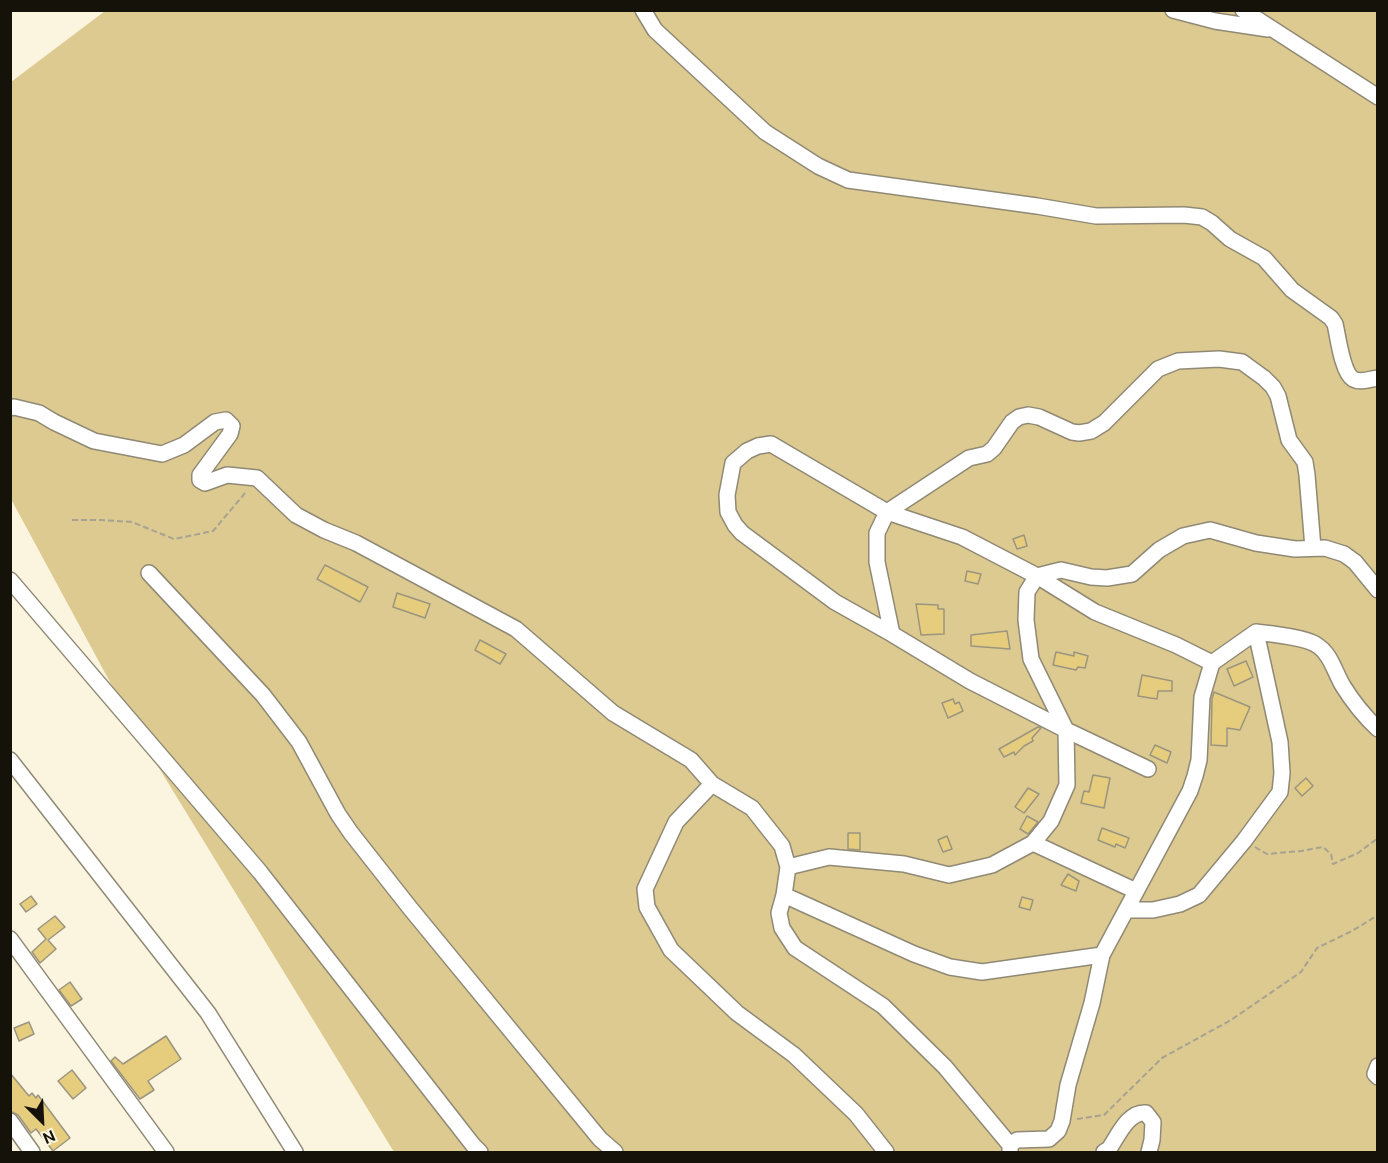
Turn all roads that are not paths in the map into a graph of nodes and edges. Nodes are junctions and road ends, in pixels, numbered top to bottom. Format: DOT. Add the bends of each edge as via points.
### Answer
graph roads {
  1 [pos="643,10"];
  2 [pos="1173,10"];
  3 [pos="1243,10"];
  4 [pos="1270,29"];
  5 [pos="1377,97"];
  6 [pos="1377,378"];
  7 [pos="10,408"];
  8 [pos="887,512"];
  9 [pos="1313,548"];
  10 [pos="149,573"];
  11 [pos="1037,576"];
  12 [pos="10,579"];
  13 [pos="1377,590"];
  14 [pos="1256,632"];
  15 [pos="892,634"];
  16 [pos="1212,663"];
  17 [pos="1377,729"];
  18 [pos="1066,730"];
  19 [pos="10,760"];
  20 [pos="1148,769"];
  21 [pos="712,784"];
  22 [pos="1033,843"];
  23 [pos="789,867"];
  24 [pos="1136,891"];
  25 [pos="784,895"];
  26 [pos="1126,910"];
  27 [pos="10,939"];
  28 [pos="1102,955"];
  29 [pos="1377,1066"];
  30 [pos="1377,1077"];
  31 [pos="10,1121"];
  32 [pos="1010,1149"];
  33 [pos="32,1152"];
  34 [pos="165,1152"];
  35 [pos="295,1152"];
  36 [pos="480,1152"];
  37 [pos="615,1152"];
  38 [pos="886,1152"];
  39 [pos="1104,1152"];
  40 [pos="1149,1152"];
  1 -- 6 [label="street" via="655,30 765,132 848,180 1096,216 1203,217 1230,239 1264,258 1292,290 1331,318 1346,370 1353,379"];
  2 -- 4 [label="street"];
  3 -- 4 [label="street"];
  4 -- 5 [label="street"];
  7 -- 21 [label="street" via="39,413 94,441 162,454 184,445 215,422 226,420 232,426 230,434 200,480 205,483 227,475 257,478 296,515 516,629 613,713 691,760"];
  8 -- 9 [label="street" via="969,458 987,454 1019,417 1039,417 1072,432 1091,430 1104,423 1158,369 1178,361 1219,359 1242,362 1264,378 1278,396 1289,440 1305,462 1308,475"];
  8 -- 11 [label="street" via="962,537"];
  8 -- 15 [label="street" via="878,533 877,561"];
  8 -- 15 [label="street" via="771,444 747,451 733,463 728,512 742,533 835,602"];
  9 -- 11 [label="street" via="1256,543 1210,530 1183,536 1159,550 1132,574 1107,578 1061,570"];
  9 -- 13 [label="street" via="1344,554"];
  10 -- 37 [label="street" via="263,695 299,742 351,833 600,1139"];
  11 -- 16 [label="street" via="1095,612"];
  11 -- 18 [label="street" via="1027,592 1031,659"];
  12 -- 36 [label="street" via="260,872"];
  14 -- 16 [label="street"];
  14 -- 17 [label="street" via="1313,642 1322,648 1342,684"];
  14 -- 26 [label="street" via="1280,742 1280,792 1199,896 1153,910"];
  15 -- 18 [label="street" via="970,681"];
  16 -- 24 [label="street" via="1202,697 1199,760 1190,791"];
  18 -- 20 [label="street"];
  18 -- 22 [label="street" via="1067,785 1051,821"];
  19 -- 35 [label="street" via="208,1013"];
  21 -- 23 [label="street" via="752,808 782,846"];
  21 -- 38 [label="street" via="676,822 645,889 647,907 671,950 737,1013 794,1055 856,1114"];
  22 -- 23 [label="street" via="992,865 949,875 904,864 829,857"];
  22 -- 24 [label="street"];
  23 -- 25 [label="street"];
  24 -- 26 [label="street"];
  25 -- 28 [label="street" via="950,967 982,972"];
  25 -- 32 [label="street" via="779,914 782,928 795,948 884,1006 945,1067"];
  26 -- 28 [label="street"];
  27 -- 34 [label="street"];
  28 -- 32 [label="street" via="1058,1131 1048,1139 1017,1140"];
  29 -- 30 [label="street"];
  31 -- 33 [label="street"];
  39 -- 40 [label="street" via="1129,1118 1139,1112 1146,1113 1153,1122"];
}
